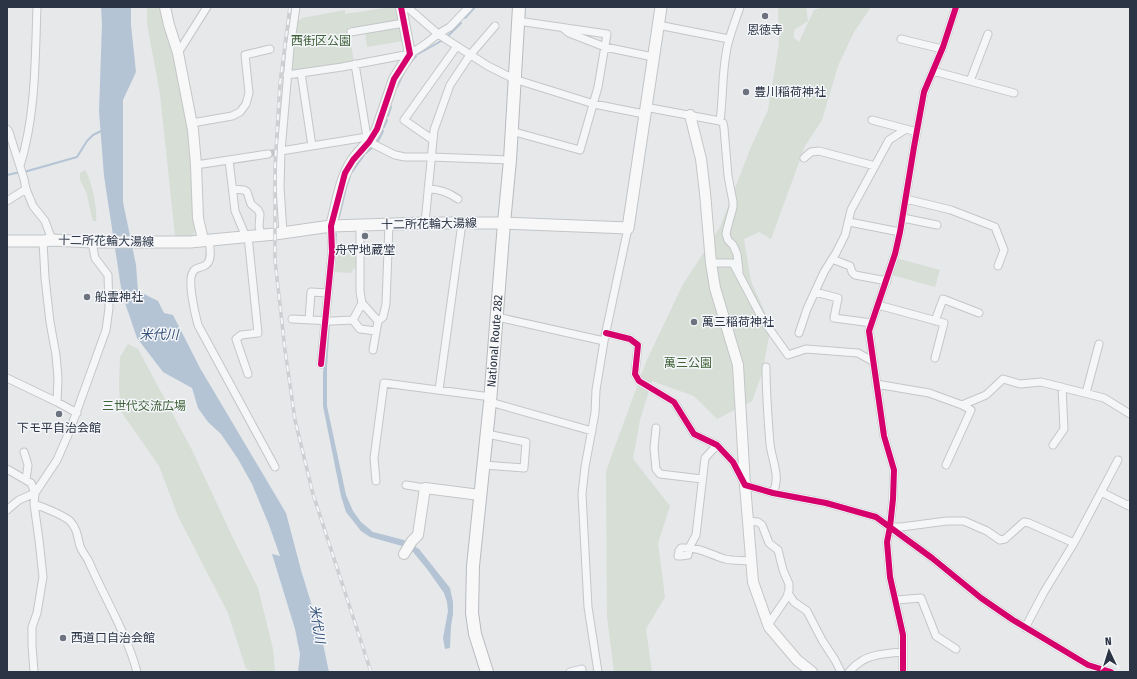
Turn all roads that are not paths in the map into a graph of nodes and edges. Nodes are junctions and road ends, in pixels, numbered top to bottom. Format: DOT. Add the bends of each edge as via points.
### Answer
graph roads {
  1 [pos="37,7"];
  2 [pos="165,7"];
  3 [pos="207,7"];
  4 [pos="296,7"];
  5 [pos="401,7"];
  6 [pos="407,7"];
  7 [pos="470,7"];
  8 [pos="519,7"];
  9 [pos="661,7"];
  10 [pos="740,7"];
  11 [pos="956,7"];
  12 [pos="518,21"];
  13 [pos="404,23"];
  14 [pos="658,25"];
  15 [pos="495,26"];
  16 [pos="562,27"];
  17 [pos="351,32"];
  18 [pos="438,34"];
  19 [pos="988,34"];
  20 [pos="901,38"];
  21 [pos="729,39"];
  22 [pos="457,46"];
  23 [pos="605,47"];
  24 [pos="270,49"];
  25 [pos="942,50"];
  26 [pos="178,53"];
  27 [pos="410,54"];
  28 [pos="470,55"];
  29 [pos="653,57"];
  30 [pos="355,64"];
  31 [pos="933,71"];
  32 [pos="301,73"];
  33 [pos="287,75"];
  34 [pos="514,79"];
  35 [pos="970,82"];
  36 [pos="1014,93"];
  37 [pos="594,104"];
  38 [pos="645,111"];
  39 [pos="690,115"];
  40 [pos="872,120"];
  41 [pos="720,122"];
  42 [pos="192,123"];
  43 [pos="906,129"];
  44 [pos="7,130"];
  45 [pos="512,131"];
  46 [pos="917,132"];
  47 [pos="368,140"];
  48 [pos="433,140"];
  49 [pos="312,146"];
  50 [pos="281,150"];
  51 [pos="268,154"];
  52 [pos="431,157"];
  53 [pos="804,158"];
  54 [pos="229,160"];
  55 [pos="510,160"];
  56 [pos="196,165"];
  57 [pos="20,166"];
  58 [pos="875,166"];
  59 [pos="26,189"];
  60 [pos="233,189"];
  61 [pos="428,189"];
  62 [pos="458,199"];
  63 [pos="906,199"];
  64 [pos="7,201"];
  65 [pos="903,218"];
  66 [pos="848,222"];
  67 [pos="425,223"];
  68 [pos="462,223"];
  69 [pos="504,223"];
  70 [pos="389,224"];
  71 [pos="360,225"];
  72 [pos="937,225"];
  73 [pos="331,226"];
  74 [pos="628,228"];
  75 [pos="900,232"];
  76 [pos="283,233"];
  77 [pos="261,235"];
  78 [pos="247,236"];
  79 [pos="48,240"];
  80 [pos="206,240"];
  81 [pos="7,241"];
  82 [pos="92,242"];
  83 [pos="832,259"];
  84 [pos="711,263"];
  85 [pos="998,266"];
  86 [pos="740,277"];
  87 [pos="886,281"];
  88 [pos="815,292"];
  89 [pos="328,293"];
  90 [pos="362,303"];
  91 [pos="878,305"];
  92 [pos="979,313"];
  93 [pos="497,317"];
  94 [pos="292,319"];
  95 [pos="309,320"];
  96 [pos="354,320"];
  97 [pos="328,321"];
  98 [pos="378,321"];
  99 [pos="935,321"];
  100 [pos="872,323"];
  101 [pos="376,331"];
  102 [pos="606,333"];
  103 [pos="799,333"];
  104 [pos="604,341"];
  105 [pos="1099,344"];
  106 [pos="373,350"];
  107 [pos="934,358"];
  108 [pos="874,362"];
  109 [pos="321,364"];
  110 [pos="766,367"];
  111 [pos="248,374"];
  112 [pos="7,378"];
  113 [pos="876,384"];
  114 [pos="1062,387"];
  115 [pos="439,390"];
  116 [pos="1086,393"];
  117 [pos="490,399"];
  118 [pos="57,402"];
  119 [pos="962,405"];
  120 [pos="77,413"];
  121 [pos="1130,414"];
  122 [pos="656,428"];
  123 [pos="592,431"];
  124 [pos="487,434"];
  125 [pos="717,445"];
  126 [pos="1053,445"];
  127 [pos="24,452"];
  128 [pos="1118,460"];
  129 [pos="484,465"];
  130 [pos="946,465"];
  131 [pos="275,467"];
  132 [pos="7,469"];
  133 [pos="702,479"];
  134 [pos="26,480"];
  135 [pos="376,481"];
  136 [pos="406,485"];
  137 [pos="745,485"];
  138 [pos="425,488"];
  139 [pos="35,492"];
  140 [pos="773,492"];
  141 [pos="1101,492"];
  142 [pos="480,495"];
  143 [pos="34,504"];
  144 [pos="1130,504"];
  145 [pos="7,510"];
  146 [pos="748,521"];
  147 [pos="890,527"];
  148 [pos="1074,543"];
  149 [pos="405,553"];
  150 [pos="751,561"];
  151 [pos="788,593"];
  152 [pos="896,600"];
  153 [pos="768,625"];
  154 [pos="1025,628"];
  155 [pos="956,649"];
  156 [pos="903,652"];
  157 [pos="34,672"];
  158 [pos="137,672"];
  159 [pos="487,672"];
  160 [pos="570,672"];
  161 [pos="582,672"];
  162 [pos="598,672"];
  163 [pos="812,672"];
  164 [pos="841,672"];
  165 [pos="849,672"];
  166 [pos="903,672"];
  167 [pos="1111,672"];
  1 -- 57 [label="street" via="33,107"];
  2 -- 26 [label="street"];
  3 -- 26 [label="street"];
  4 -- 33 [label="street"];
  5 -- 13 [label="street"];
  6 -- 18 [label="street"];
  7 -- 18 [label="street" via="450,27"];
  8 -- 12 [label="highway, National Route 282"];
  9 -- 14 [label="main road"];
  10 -- 21 [label="street"];
  11 -- 25 [label="street"];
  12 -- 16 [label="street"];
  12 -- 34 [label="highway, National Route 282"];
  13 -- 17 [label="street"];
  13 -- 27 [label="street"];
  14 -- 21 [label="street"];
  14 -- 29 [label="main road"];
  15 -- 28 [label="street"];
  16 -- 23 [label="street" via="570,33"];
  16 -- 23 [label="street" via="607,34"];
  18 -- 22 [label="street"];
  18 -- 27 [label="street"];
  19 -- 35 [label="street"];
  20 -- 25 [label="street"];
  21 -- 41 [label="street"];
  22 -- 28 [label="street"];
  22 -- 48 [label="street" via="404,120"];
  23 -- 29 [label="street"];
  23 -- 37 [label="street"];
  24 -- 42 [label="street" via="245,55 249,93 240,112 232,116"];
  25 -- 31 [label="street"];
  26 -- 42 [label="street"];
  27 -- 30 [label="street"];
  27 -- 47 [label="street" via="400,67 377,129"];
  28 -- 34 [label="street"];
  28 -- 48 [label="street" via="450,85"];
  29 -- 38 [label="main road"];
  30 -- 32 [label="street"];
  30 -- 47 [label="street"];
  31 -- 35 [label="street"];
  31 -- 46 [label="street" via="924,92"];
  32 -- 33 [label="street"];
  32 -- 49 [label="street"];
  33 -- 50 [label="street"];
  34 -- 37 [label="street"];
  34 -- 45 [label="highway, National Route 282"];
  35 -- 36 [label="street"];
  37 -- 38 [label="street"];
  37 -- 45 [label="street" via="580,150"];
  38 -- 39 [label="street"];
  38 -- 74 [label="main road"];
  39 -- 41 [label="street"];
  39 -- 84 [label="street" via="701,159"];
  40 -- 43 [label="street"];
  41 -- 86 [label="street" via="724,128 733,202 726,234 737,254"];
  42 -- 56 [label="street"];
  43 -- 46 [label="street"];
  43 -- 58 [label="street" via="889,140"];
  44 -- 57 [label="street"];
  45 -- 55 [label="highway, National Route 282"];
  46 -- 63 [label="street"];
  47 -- 49 [label="street"];
  47 -- 52 [label="street" via="404,158"];
  47 -- 73 [label="street" via="345,173"];
  48 -- 52 [label="street"];
  49 -- 50 [label="street"];
  50 -- 76 [label="street"];
  51 -- 54 [label="street"];
  52 -- 55 [label="street"];
  52 -- 61 [label="street"];
  53 -- 58 [label="street" via="811,152 819,152"];
  54 -- 56 [label="street"];
  54 -- 60 [label="street"];
  55 -- 69 [label="highway, National Route 282"];
  56 -- 80 [label="street" via="198,218"];
  57 -- 59 [label="street"];
  58 -- 66 [label="street" via="851,210"];
  59 -- 64 [label="street"];
  59 -- 79 [label="street" via="33,206 45,221"];
  60 -- 77 [label="street" via="247,192 251,204 258,210"];
  60 -- 78 [label="street" via="235,211"];
  61 -- 62 [label="street" via="442,190"];
  61 -- 67 [label="street"];
  63 -- 65 [label="street"];
  63 -- 85 [label="street" via="951,210 996,227 1004,250"];
  65 -- 72 [label="street"];
  65 -- 75 [label="street"];
  66 -- 75 [label="street"];
  66 -- 83 [label="street" via="845,235"];
  67 -- 68 [label="main road, 十二所花輪大湯線"];
  67 -- 70 [label="main road, 十二所花輪大湯線"];
  68 -- 69 [label="main road, 十二所花輪大湯線"];
  68 -- 115 [label="street"];
  69 -- 74 [label="main road, 十二所花輪大湯線"];
  69 -- 93 [label="highway, National Route 282"];
  70 -- 71 [label="main road, 十二所花輪大湯線"];
  70 -- 98 [label="street" via="386,304 383,316"];
  71 -- 73 [label="main road, 十二所花輪大湯線"];
  71 -- 90 [label="street"];
  73 -- 76 [label="main road, 十二所花輪大湯線"];
  73 -- 89 [label="street" via="332,252"];
  74 -- 102 [label="street"];
  75 -- 87 [label="street"];
  76 -- 77 [label="main road, 十二所花輪大湯線"];
  77 -- 78 [label="main road, 十二所花輪大湯線"];
  78 -- 80 [label="main road, 十二所花輪大湯線"];
  78 -- 111 [label="street" via="258,333 242,335 236,339"];
  79 -- 81 [label="main road, 十二所花輪大湯線"];
  79 -- 82 [label="main road, 十二所花輪大湯線"];
  79 -- 118 [label="street" via="45,278 56,355"];
  80 -- 82 [label="main road, 十二所花輪大湯線"];
  80 -- 131 [label="street" via="210,253 208,262 193,270 191,276 196,319"];
  82 -- 120 [label="street" via="95,258 108,275 109,308 106,330"];
  83 -- 87 [label="street" via="850,266 855,275"];
  83 -- 88 [label="street"];
  84 -- 86 [label="street" via="733,263"];
  84 -- 137 [label="street" via="715,288 738,365"];
  86 -- 108 [label="street" via="763,320 788,354 806,349 858,353"];
  87 -- 91 [label="street"];
  88 -- 100 [label="street" via="838,298 834,318"];
  88 -- 103 [label="street"];
  89 -- 95 [label="street" via="311,292"];
  89 -- 97 [label="street"];
  90 -- 96 [label="street"];
  90 -- 98 [label="street"];
  91 -- 99 [label="street"];
  91 -- 100 [label="street"];
  92 -- 99 [label="street" via="943,299"];
  93 -- 104 [label="street"];
  93 -- 117 [label="highway, National Route 282"];
  94 -- 95 [label="street"];
  95 -- 97 [label="street"];
  96 -- 97 [label="street"];
  96 -- 101 [label="street" via="360,328"];
  97 -- 109 [label="street"];
  98 -- 101 [label="street"];
  99 -- 107 [label="street" via="944,323"];
  100 -- 108 [label="street" via="870,331"];
  101 -- 106 [label="street"];
  102 -- 104 [label="street"];
  102 -- 125 [label="street" via="630,339 638,345 635,374 639,381 674,402 694,434"];
  104 -- 123 [label="street"];
  105 -- 116 [label="street"];
  108 -- 113 [label="street"];
  110 -- 140 [label="street" via="770,446 777,478"];
  112 -- 118 [label="street"];
  113 -- 119 [label="street" via="929,392"];
  113 -- 147 [label="street" via="884,436 894,470"];
  114 -- 116 [label="street"];
  114 -- 119 [label="street" via="1041,382 1020,384 1002,379 986,395"];
  114 -- 126 [label="street" via="1064,429"];
  115 -- 117 [label="street"];
  115 -- 135 [label="street" via="384,383 374,458"];
  116 -- 121 [label="street" via="1104,398"];
  117 -- 123 [label="street"];
  117 -- 124 [label="highway, National Route 282"];
  118 -- 120 [label="street"];
  119 -- 130 [label="street" via="972,410"];
  120 -- 139 [label="street" via="57,460"];
  122 -- 133 [label="street" via="654,448 656,469 660,474"];
  123 -- 162 [label="street" via="582,494 588,607"];
  124 -- 129 [label="highway, National Route 282"];
  124 -- 129 [label="street" via="526,442 524,468"];
  125 -- 133 [label="street" via="705,458"];
  125 -- 137 [label="street" via="734,462"];
  127 -- 134 [label="street" via="28,465"];
  128 -- 141 [label="street"];
  129 -- 142 [label="highway, National Route 282"];
  132 -- 134 [label="street"];
  133 -- 150 [label="street" via="696,535 689,548 703,550 726,559"];
  134 -- 139 [label="street" via="31,483"];
  136 -- 138 [label="street"];
  137 -- 140 [label="street"];
  137 -- 146 [label="street"];
  138 -- 142 [label="street"];
  138 -- 149 [label="street" via="418,535"];
  139 -- 143 [label="street"];
  139 -- 145 [label="street"];
  140 -- 147 [label="street" via="876,517"];
  141 -- 144 [label="street" via="1129,506"];
  141 -- 148 [label="street"];
  142 -- 159 [label="highway, National Route 282" via="473,566 472,614 475,634"];
  143 -- 157 [label="street" via="43,577 37,614 32,627"];
  143 -- 158 [label="street" via="69,520 78,533 81,547 133,656"];
  146 -- 150 [label="street"];
  146 -- 151 [label="street" via="762,525 769,542 778,550 789,584"];
  147 -- 148 [label="street" via="964,521 1000,540 1005,539 1024,522"];
  147 -- 152 [label="street" via="887,542 890,577"];
  147 -- 154 [label="street" via="981,598"];
  148 -- 154 [label="street"];
  150 -- 153 [label="street" via="753,582"];
  151 -- 153 [label="street"];
  151 -- 164 [label="street" via="809,615"];
  152 -- 155 [label="street" via="921,598 936,636"];
  152 -- 156 [label="street" via="903,635"];
  153 -- 163 [label="street" via="797,660"];
  154 -- 167 [label="street" via="1088,665"];
  156 -- 165 [label="street" via="872,657 859,662"];
  156 -- 166 [label="street"];
  160 -- 161 [label="street"];
}
